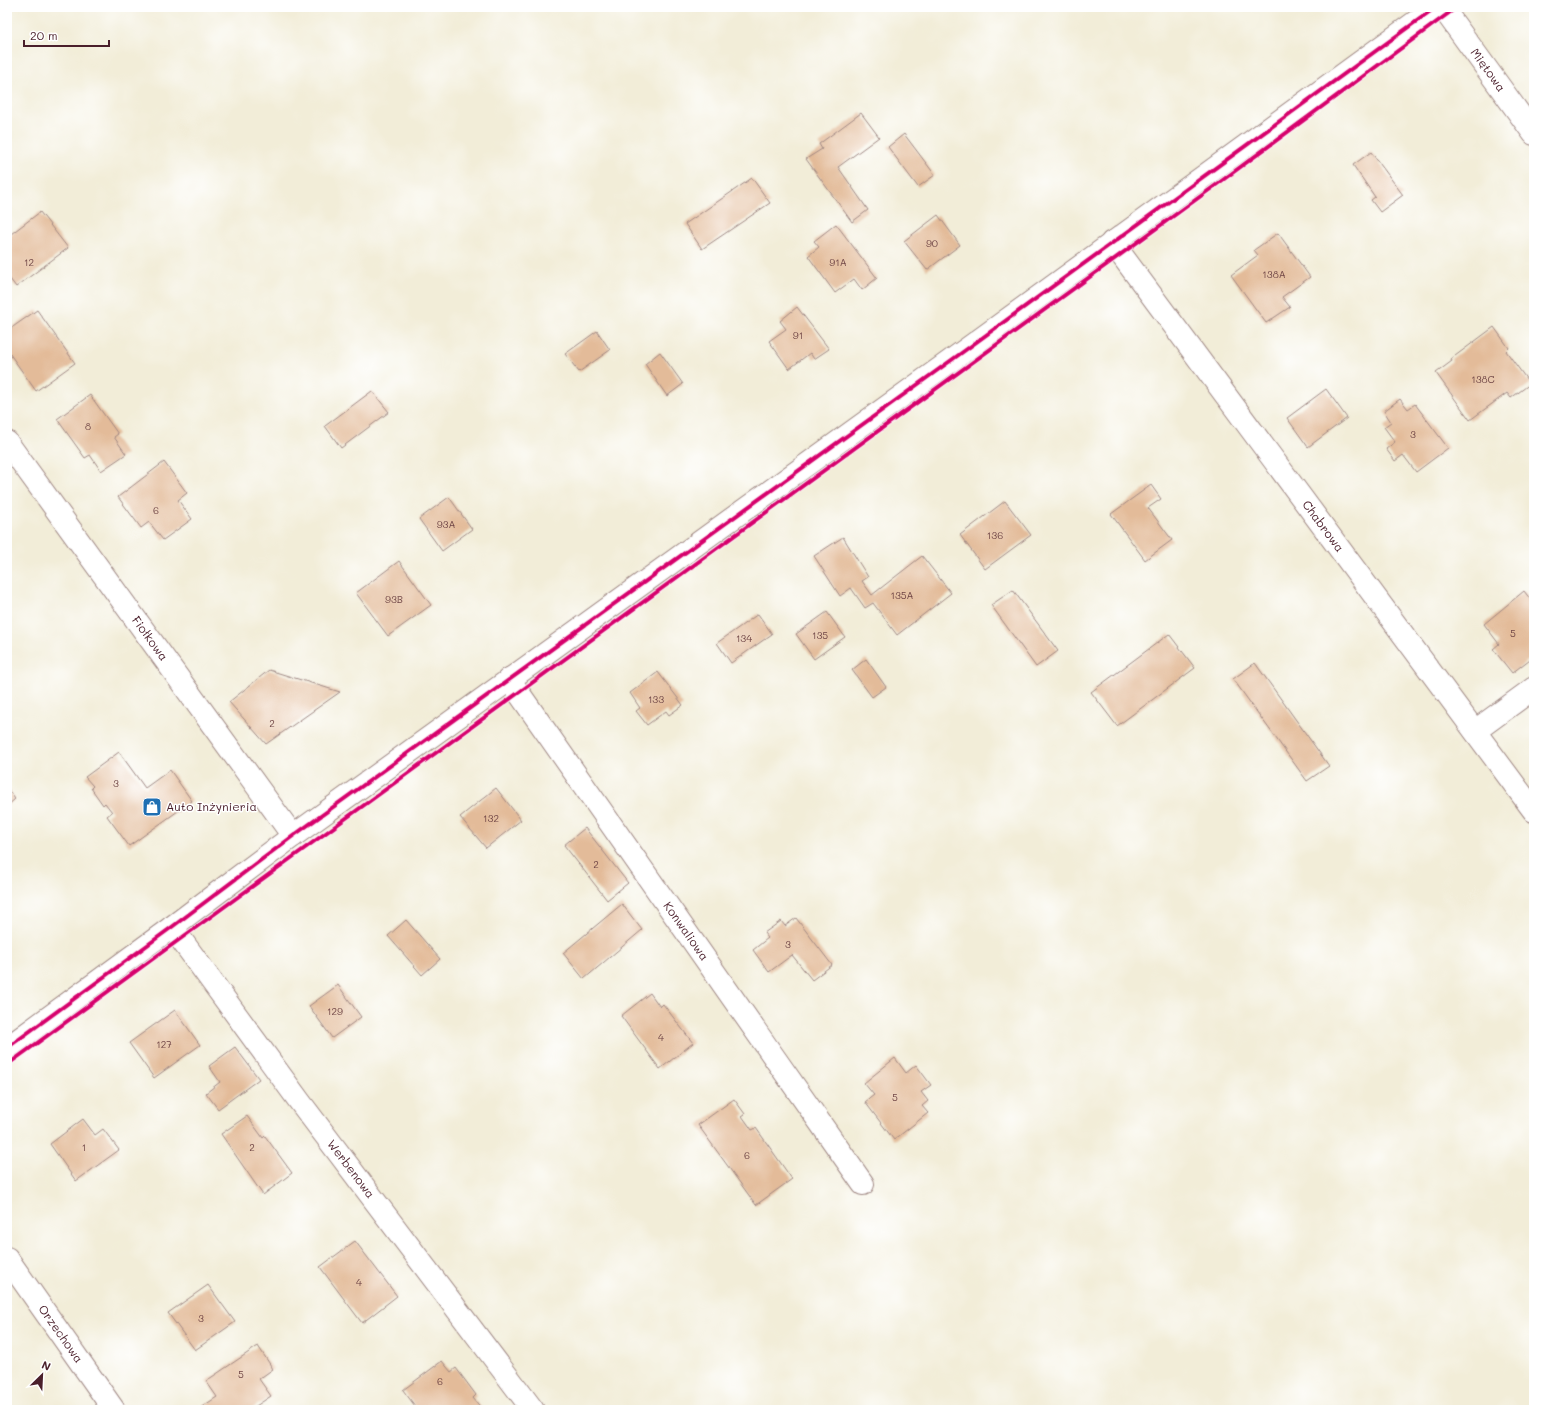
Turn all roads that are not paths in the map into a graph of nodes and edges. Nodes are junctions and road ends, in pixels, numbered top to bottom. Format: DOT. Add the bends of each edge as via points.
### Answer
graph roads {
  1 [pos="1436,7"];
  2 [pos="1442,7"];
  3 [pos="1534,134"];
  4 [pos="1112,242"];
  5 [pos="7,442"];
  6 [pos="509,679"];
  7 [pos="1534,688"];
  8 [pos="1475,731"];
  9 [pos="1534,811"];
  10 [pos="293,836"];
  11 [pos="172,927"];
  12 [pos="7,1048"];
  13 [pos="863,1184"];
  14 [pos="7,1258"];
  15 [pos="114,1410"];
  16 [pos="533,1410"];
  1 -- 4 [label="street"];
  2 -- 3 [label="street, Miętowa"];
  4 -- 6 [label="street"];
  4 -- 8 [label="street, Chabrowa"];
  5 -- 10 [label="street, Fiołkowa"];
  6 -- 10 [label="street"];
  6 -- 13 [label="street, Konwaliowa"];
  7 -- 8 [label="street"];
  8 -- 9 [label="street, Chabrowa"];
  10 -- 11 [label="street"];
  11 -- 12 [label="street"];
  11 -- 16 [label="street, Werbenowa" via="300,1102"];
  14 -- 15 [label="street, Orzechowa"];
}
